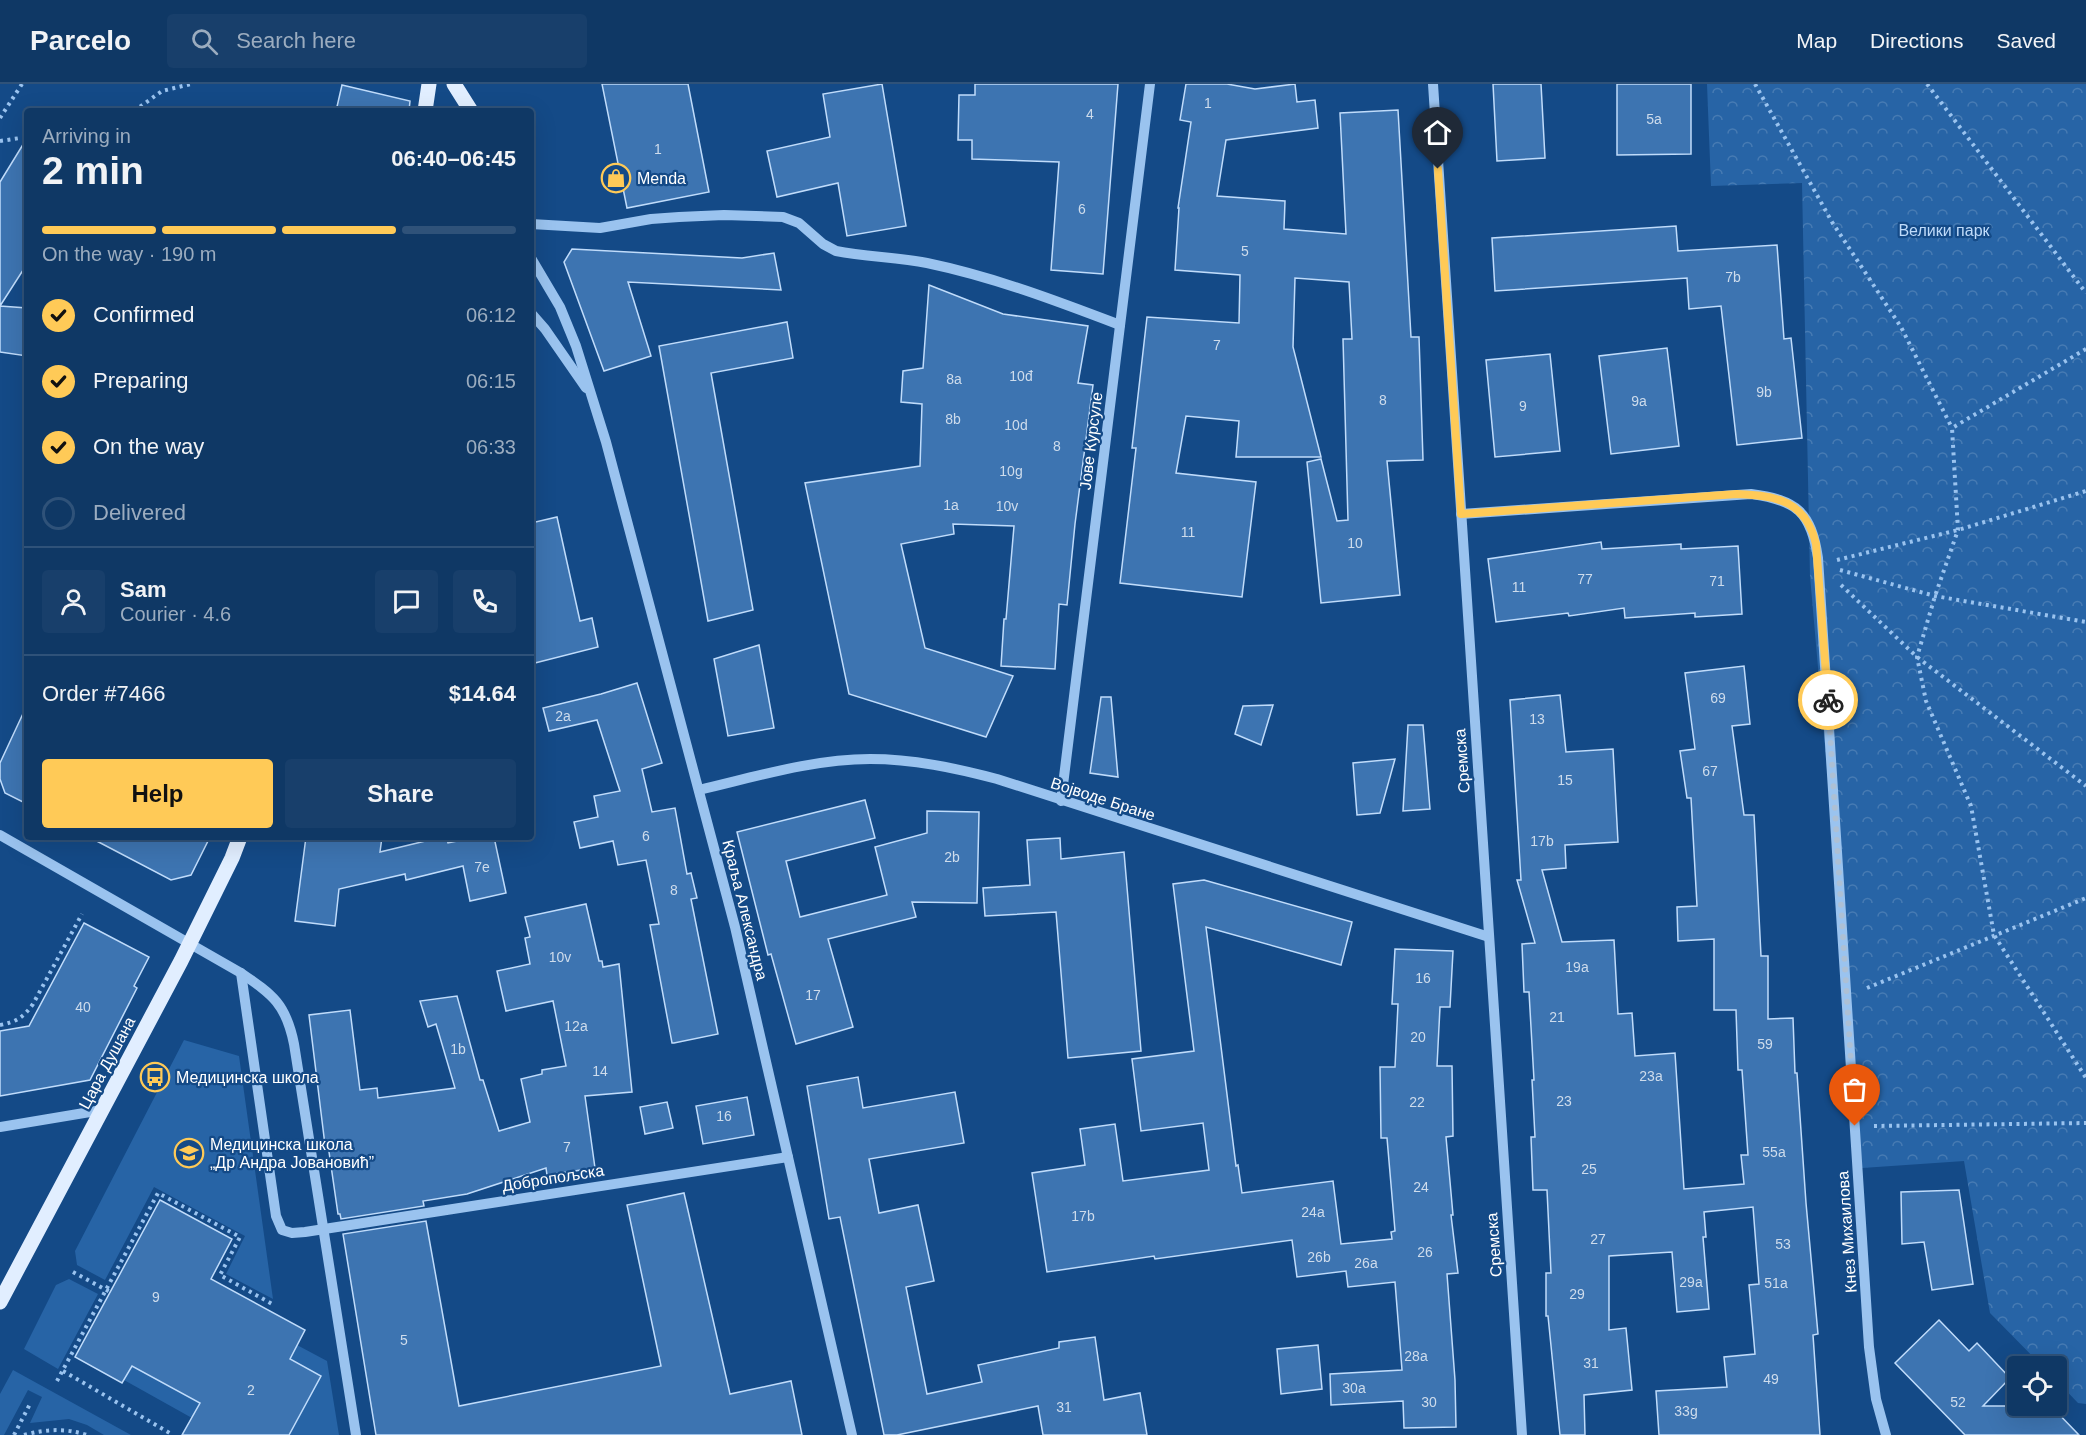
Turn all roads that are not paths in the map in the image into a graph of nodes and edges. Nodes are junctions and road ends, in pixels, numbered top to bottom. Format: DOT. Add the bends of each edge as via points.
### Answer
graph roads {
  1 [pos="429,84"];
  2 [pos="454,84"];
  3 [pos="1150,84"];
  4 [pos="1433,84"];
  5 [pos="425,108"];
  6 [pos="469,108"];
  7 [pos="534,224"];
  8 [pos="534,263"];
  9 [pos="534,316"];
  10 [pos="1120,325"];
  11 [pos="591,396"];
  12 [pos="1461,514"];
  13 [pos="699,790"];
  14 [pos="1061,801"];
  15 [pos="0,835"];
  16 [pos="239,840"];
  17 [pos="1489,937"];
  18 [pos="190,943"];
  19 [pos="241,973"];
  20 [pos="102,1110"];
  21 [pos="0,1127"];
  22 [pos="788,1157"];
  23 [pos="323,1229"];
  24 [pos="0,1302"];
  25 [pos="356,1435"];
  26 [pos="852,1435"];
  27 [pos="1522,1435"];
  28 [pos="1886,1435"];
  1 -- 5 [label="main road"];
  2 -- 6 [label="main road"];
  3 -- 10 [label="street, Јове Курсуле"];
  4 -- 12 [label="street, Сремска"];
  7 -- 10 [label="street" via="600,228 679,217 783,217 799,223 836,251 956,270 1037,294"];
  8 -- 11 [label="street, Краља Александра" via="560,307"];
  9 -- 11 [label="street, Краља Александра"];
  10 -- 14 [label="street, Јове Курсуле"];
  11 -- 13 [label="street, Краља Александра"];
  12 -- 17 [label="street, Сремска"];
  12 -- 28 [label="street, Кнез Михаилова" via="1737,494 1779,499 1801,512 1814,532 1873,1381"];
  13 -- 14 [label="street, Војводе Бране" via="806,766 871,759 936,764"];
  13 -- 22 [label="street, Краља Александра"];
  14 -- 17 [label="street, Војводе Бране"];
  15 -- 18 [label="street"];
  16 -- 18 [label="main road, Цара Душана"];
  17 -- 27 [label="street, Сремска"];
  18 -- 19 [label="street"];
  18 -- 20 [label="main road, Цара Душана"];
  19 -- 23 [label="street" via="275,998 291,1031"];
  19 -- 23 [label="street, Добропољска" via="278,1224 292,1233"];
  20 -- 21 [label="street"];
  20 -- 24 [label="main road, Цара Душана"];
  22 -- 23 [label="street, Добропољска"];
  22 -- 26 [label="street, Краља Александра"];
  23 -- 25 [label="street"];
}
